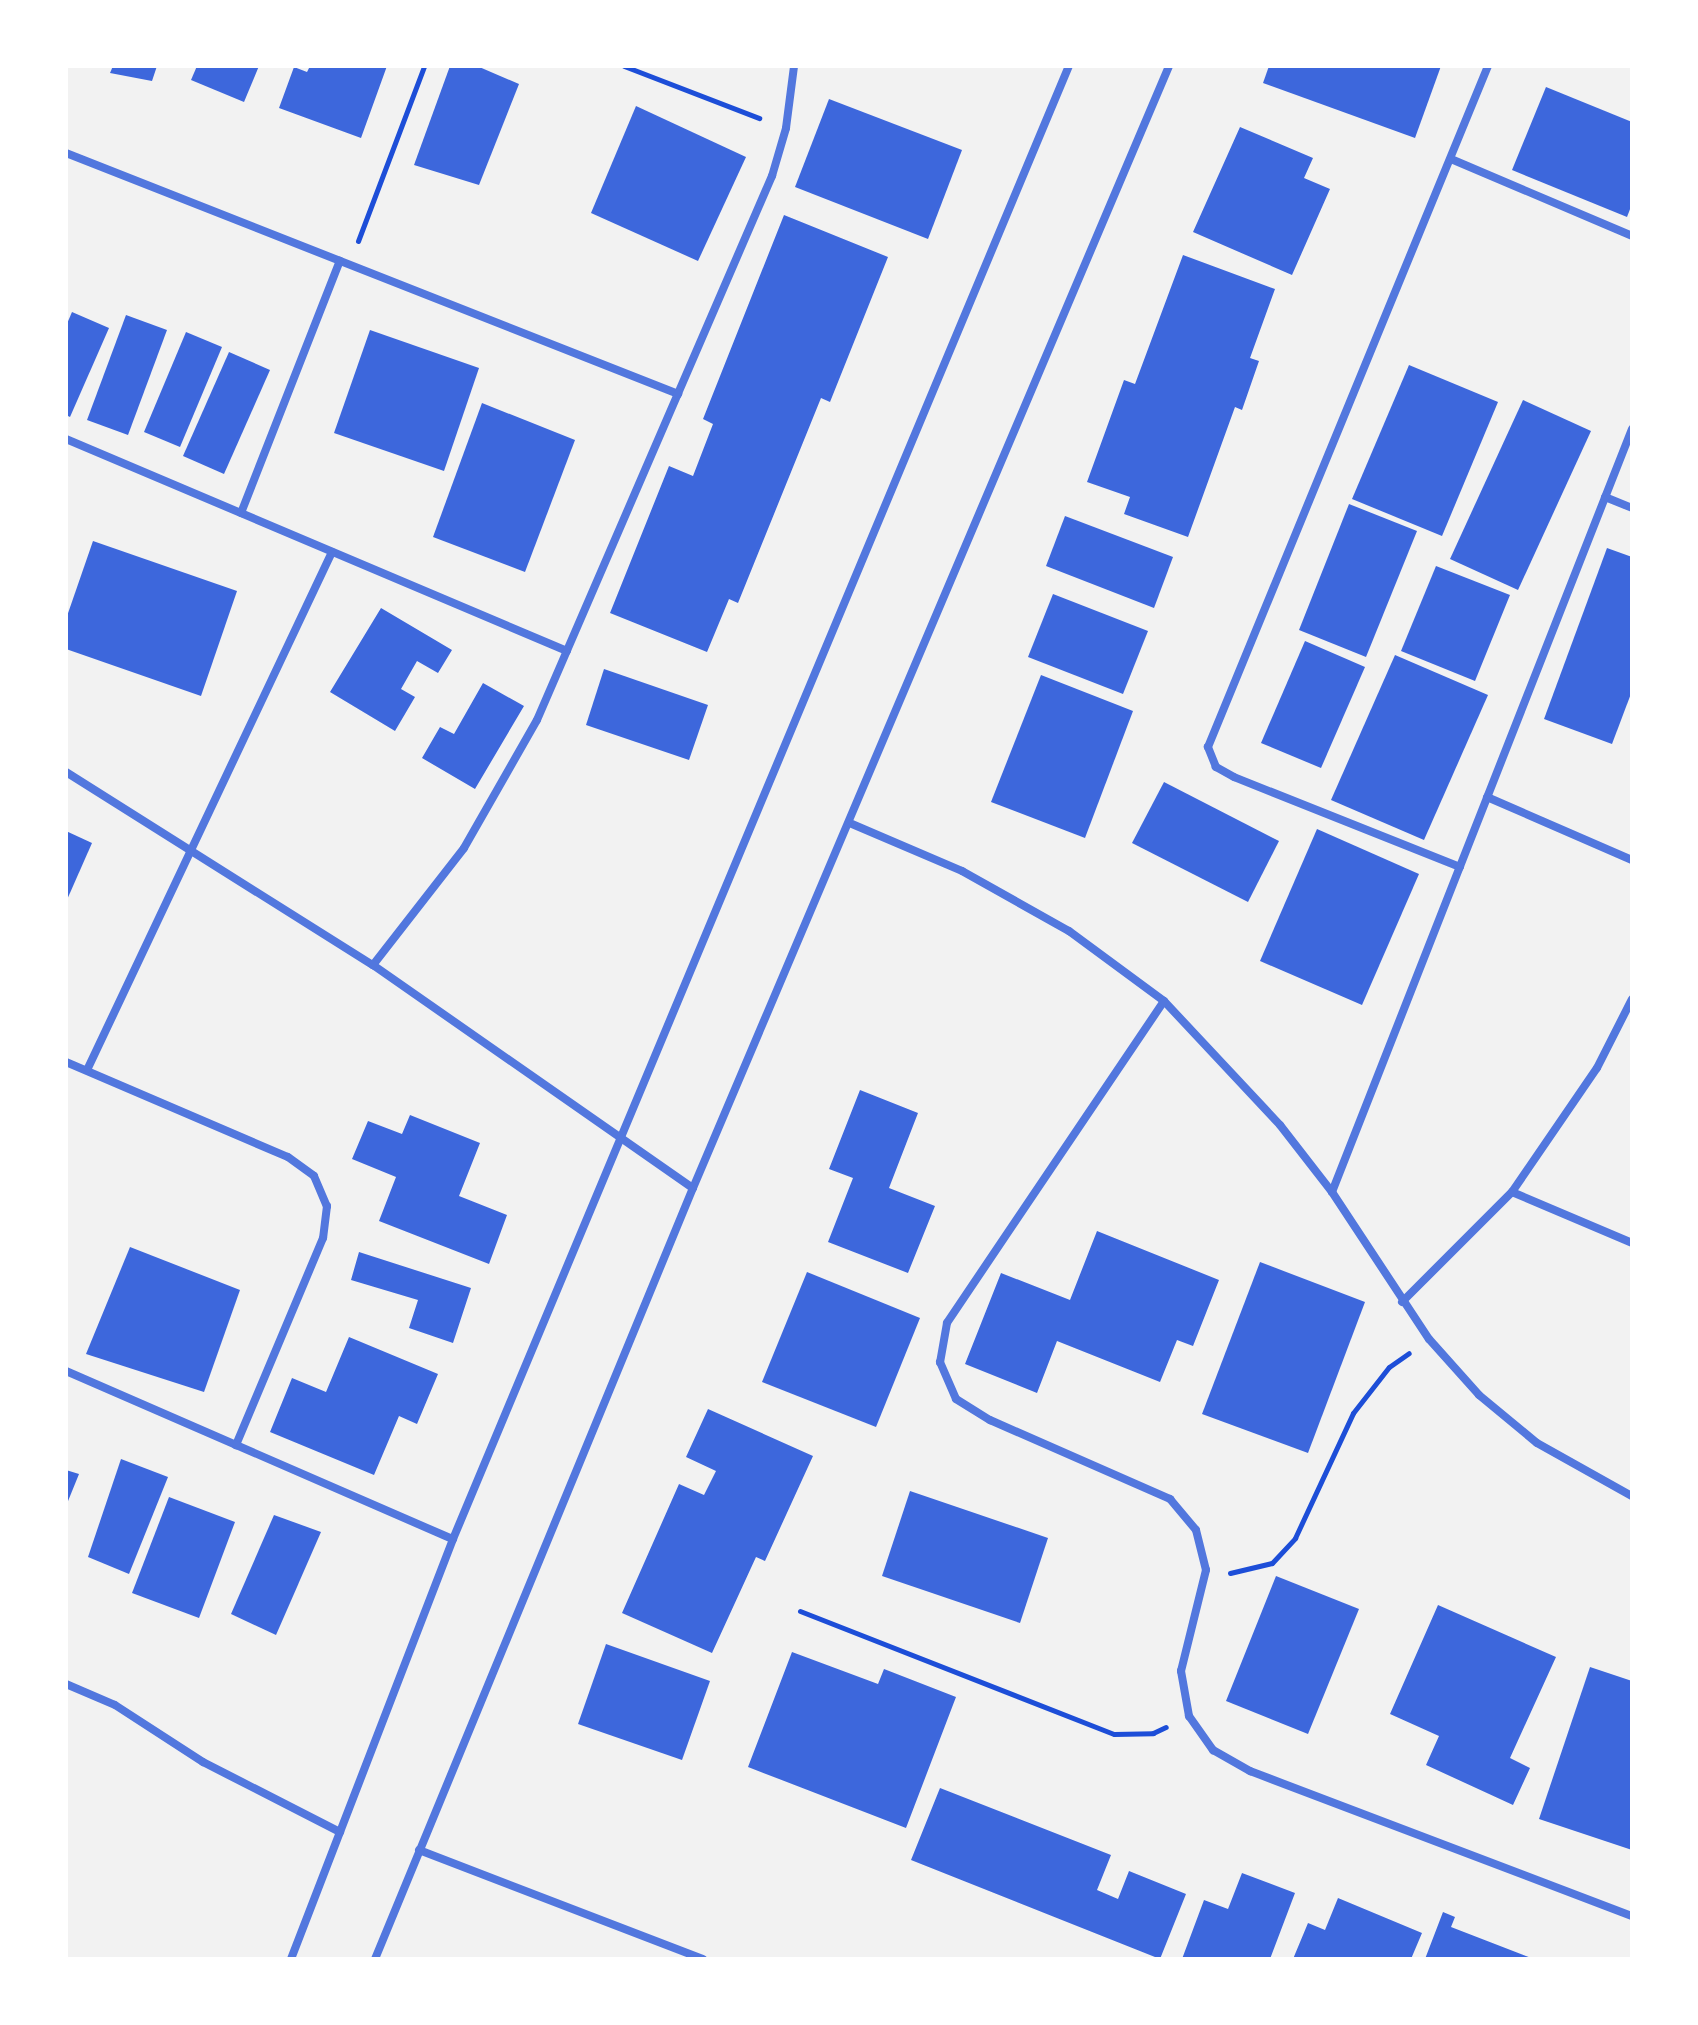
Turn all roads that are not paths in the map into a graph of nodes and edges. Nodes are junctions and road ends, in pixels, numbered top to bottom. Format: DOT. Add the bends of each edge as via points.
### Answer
graph roads {
  1 [pos="794,66"];
  2 [pos="1069,66"];
  3 [pos="1169,66"];
  4 [pos="1488,66"];
  5 [pos="66,153"];
  6 [pos="1451,159"];
  7 [pos="1632,236"];
  8 [pos="345,263"];
  9 [pos="678,394"];
  10 [pos="1632,429"];
  11 [pos="66,439"];
  12 [pos="1605,497"];
  13 [pos="1632,508"];
  14 [pos="241,513"];
  15 [pos="332,552"];
  16 [pos="567,651"];
  17 [pos="66,772"];
  18 [pos="1487,797"];
  19 [pos="852,824"];
  20 [pos="192,850"];
  21 [pos="1632,860"];
  22 [pos="1460,867"];
  23 [pos="373,965"];
  24 [pos="1632,999"];
  25 [pos="1164,1001"];
  26 [pos="66,1062"];
  27 [pos="88,1068"];
  28 [pos="621,1136"];
  29 [pos="693,1188"];
  30 [pos="1332,1192"];
  31 [pos="1512,1192"];
  32 [pos="1632,1243"];
  33 [pos="1402,1302"];
  34 [pos="66,1371"];
  35 [pos="236,1445"];
  36 [pos="1632,1496"];
  37 [pos="453,1539"];
  38 [pos="66,1684"];
  39 [pos="340,1832"];
  40 [pos="419,1850"];
  41 [pos="1632,1916"];
  42 [pos="291,1959"];
  43 [pos="375,1959"];
  44 [pos="703,1959"];
  1 -- 9 [label="street" via="786,128 772,176"];
  2 -- 28 [label="street"];
  3 -- 19 [label="street"];
  4 -- 6 [label="street"];
  5 -- 8 [label="street"];
  6 -- 7 [label="street"];
  6 -- 22 [label="street" via="1208,747 1216,767 1234,777"];
  8 -- 9 [label="street"];
  8 -- 14 [label="street"];
  9 -- 16 [label="street"];
  10 -- 12 [label="street"];
  11 -- 14 [label="street"];
  12 -- 13 [label="street"];
  12 -- 18 [label="street"];
  14 -- 15 [label="street"];
  15 -- 16 [label="street"];
  15 -- 20 [label="street"];
  16 -- 23 [label="street" via="510,772 464,848"];
  17 -- 20 [label="street"];
  18 -- 21 [label="street"];
  18 -- 22 [label="street"];
  19 -- 25 [label="street" via="962,871 1069,931"];
  19 -- 29 [label="street"];
  20 -- 23 [label="street"];
  20 -- 27 [label="street"];
  22 -- 30 [label="street"];
  23 -- 28 [label="street"];
  24 -- 31 [label="street" via="1589,1081"];
  25 -- 30 [label="street" via="1224,1061"];
  25 -- 41 [label="street" via="947,1323 940,1362 956,1399 990,1420 1170,1499 1196,1530 1206,1570 1181,1671 1189,1716 1213,1750 1250,1771"];
  26 -- 27 [label="street"];
  27 -- 35 [label="street" via="288,1157 314,1176 327,1206 323,1238"];
  28 -- 29 [label="street"];
  28 -- 37 [label="street"];
  29 -- 40 [label="street"];
  30 -- 33 [label="street"];
  31 -- 32 [label="street"];
  31 -- 33 [label="street"];
  33 -- 36 [label="street" via="1479,1395 1537,1443"];
  34 -- 35 [label="street"];
  35 -- 37 [label="street"];
  37 -- 39 [label="street"];
  38 -- 39 [label="street" via="115,1705 203,1762"];
  39 -- 42 [label="street"];
  40 -- 43 [label="street"];
  40 -- 44 [label="street"];
}
